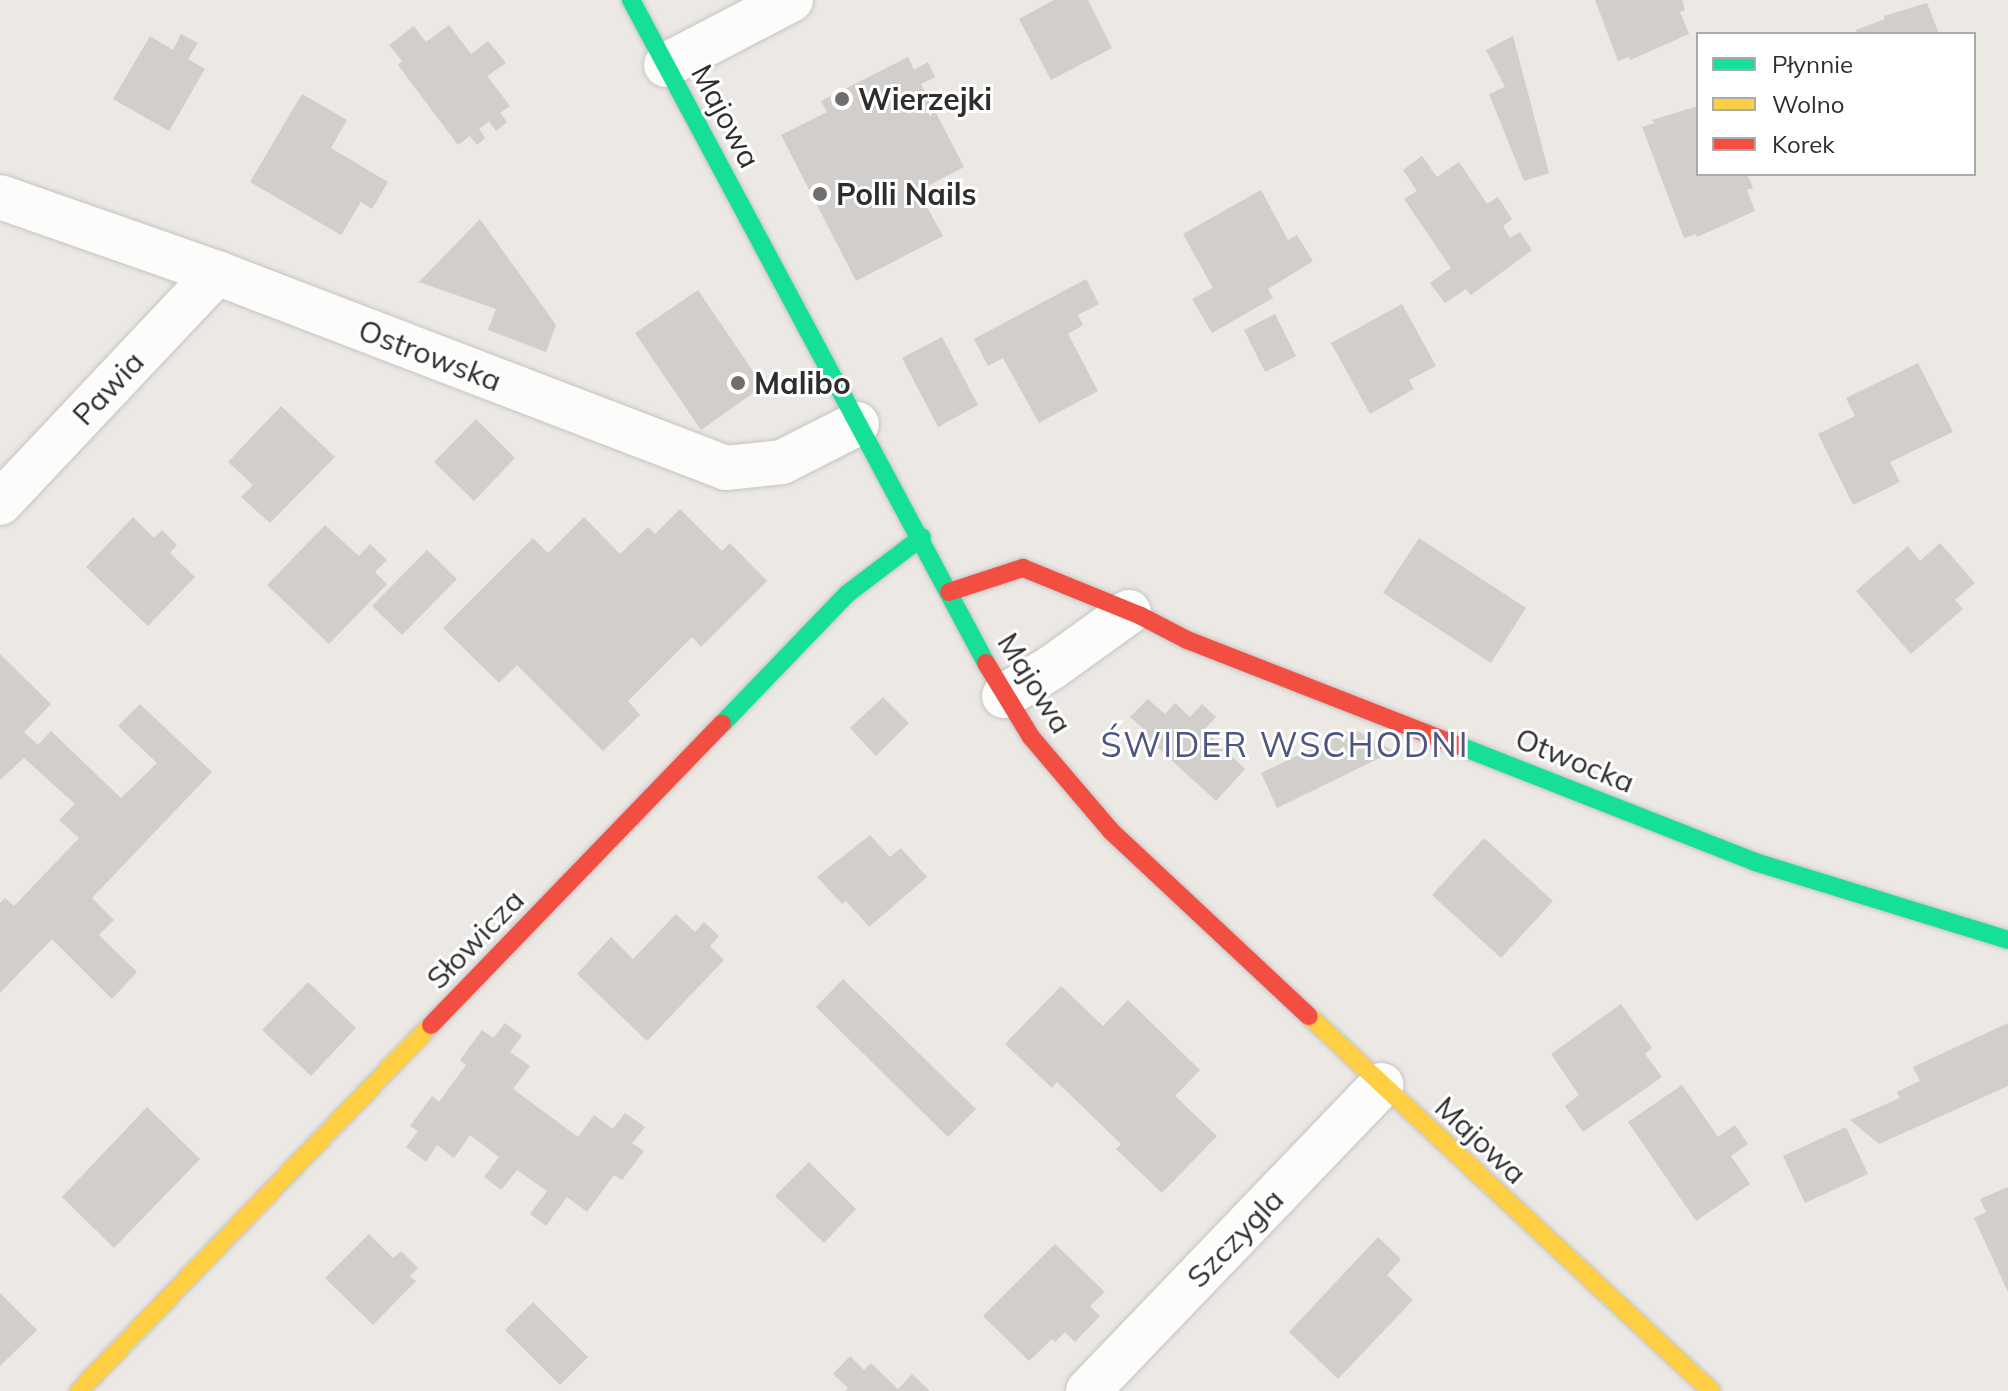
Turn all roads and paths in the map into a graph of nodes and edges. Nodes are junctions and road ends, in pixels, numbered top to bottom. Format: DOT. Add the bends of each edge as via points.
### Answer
graph roads {
  1 [pos="631,0"];
  2 [pos="791,0"];
  3 [pos="666,65"];
  4 [pos="0,197"];
  5 [pos="217,273"];
  6 [pos="857,424"];
  7 [pos="0,503"];
  8 [pos="922,537"];
  9 [pos="949,592"];
  10 [pos="1129,612"];
  11 [pos="1004,696"];
  12 [pos="2008,940"];
  13 [pos="1381,1085"];
  14 [pos="79,1391"];
  15 [pos="1088,1391"];
  16 [pos="1711,1391"];
  1 -- 3 [label="street, Majowa"];
  2 -- 3 [label="street"];
  3 -- 6 [label="street, Majowa"];
  4 -- 5 [label="street, Ostrowska"];
  5 -- 6 [label="street, Ostrowska" via="726,468 782,462"];
  5 -- 7 [label="street, Pawia"];
  6 -- 8 [label="street, Majowa"];
  8 -- 9 [label="street, Majowa"];
  8 -- 14 [label="street, Słowicza" via="847,594"];
  9 -- 10 [label="street, Otwocka" via="1023,568"];
  9 -- 11 [label="street, Majowa"];
  10 -- 11 [label="street"];
  10 -- 12 [label="street, Otwocka" via="1187,640 1755,862"];
  11 -- 13 [label="street, Majowa" via="1031,737 1111,831"];
  13 -- 15 [label="street, Szczygla"];
  13 -- 16 [label="street, Majowa"];
}
